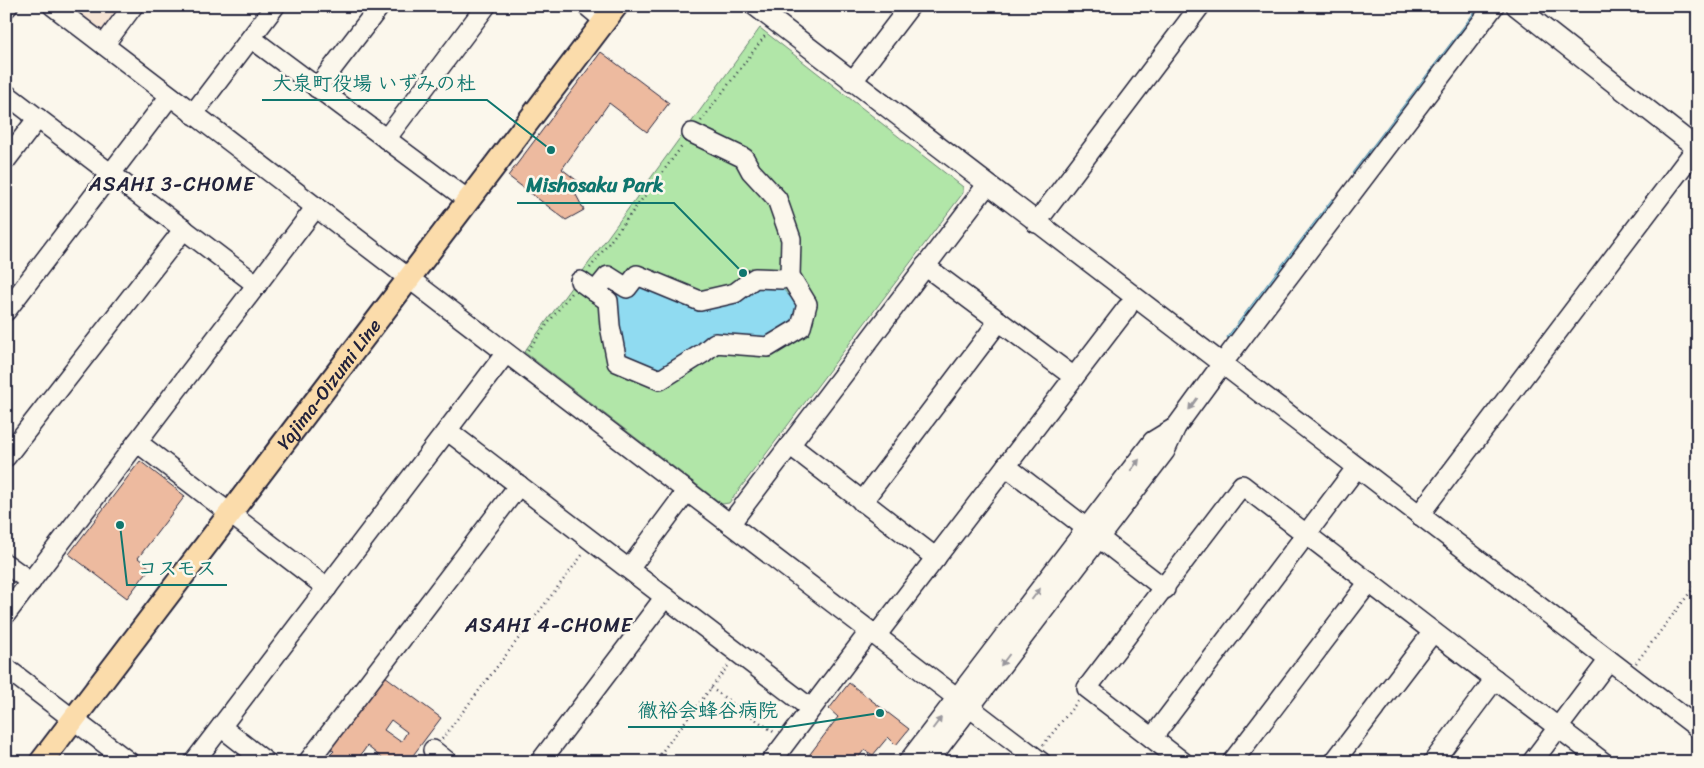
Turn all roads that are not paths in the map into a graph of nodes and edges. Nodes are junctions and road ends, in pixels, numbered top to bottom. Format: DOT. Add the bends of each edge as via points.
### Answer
graph roads {
  1 [pos="53,6"];
  2 [pos="133,6"];
  3 [pos="275,6"];
  4 [pos="380,6"];
  5 [pos="486,6"];
  6 [pos="586,6"];
  7 [pos="755,6"];
  8 [pos="910,6"];
  9 [pos="1200,6"];
  10 [pos="1494,6"];
  11 [pos="1516,6"];
  12 [pos="611,13"];
  13 [pos="251,38"];
  14 [pos="104,45"];
  15 [pos="852,82"];
  16 [pos="317,88"];
  17 [pos="6,94"];
  18 [pos="170,96"];
  19 [pos="193,114"];
  20 [pos="38,118"];
  21 [pos="692,133"];
  22 [pos="386,139"];
  23 [pos="1697,148"];
  24 [pos="6,160"];
  25 [pos="110,174"];
  26 [pos="986,184"];
  27 [pos="468,200"];
  28 [pos="316,208"];
  29 [pos="1036,223"];
  30 [pos="184,230"];
  31 [pos="925,266"];
  32 [pos="790,276"];
  33 [pos="408,279"];
  34 [pos="257,285"];
  35 [pos="1127,308"];
  36 [pos="6,311"];
  37 [pos="999,321"];
  38 [pos="512,358"];
  39 [pos="1222,364"];
  40 [pos="1074,377"];
  41 [pos="448,431"];
  42 [pos="138,442"];
  43 [pos="790,445"];
  44 [pos="6,457"];
  45 [pos="1006,466"];
  46 [pos="1357,467"];
  47 [pos="519,485"];
  48 [pos="687,492"];
  49 [pos="862,502"];
  50 [pos="230,514"];
  51 [pos="1419,515"];
  52 [pos="730,524"];
  53 [pos="1092,533"];
  54 [pos="1307,535"];
  55 [pos="936,558"];
  56 [pos="6,564"];
  57 [pos="629,569"];
  58 [pos="31,582"];
  59 [pos="1369,582"];
  60 [pos="327,588"];
  61 [pos="1165,589"];
  62 [pos="665,597"];
  63 [pos="6,614"];
  64 [pos="876,630"];
  65 [pos="1433,632"];
  66 [pos="1609,660"];
  67 [pos="6,668"];
  68 [pos="1495,679"];
  69 [pos="963,702"];
  70 [pos="810,708"];
  71 [pos="73,719"];
  72 [pos="221,727"];
  73 [pos="1558,727"];
  74 [pos="1698,728"];
  75 [pos="1152,738"];
  76 [pos="1038,760"];
  77 [pos="42,762"];
  78 [pos="128,762"];
  79 [pos="194,762"];
  80 [pos="266,762"];
  81 [pos="308,762"];
  82 [pos="540,762"];
  83 [pos="770,762"];
  84 [pos="908,762"];
  85 [pos="928,762"];
  86 [pos="1183,762"];
  87 [pos="1232,762"];
  88 [pos="1334,762"];
  89 [pos="1433,762"];
  90 [pos="1532,762"];
  91 [pos="1603,762"];
  1 -- 14 [label="street"];
  2 -- 14 [label="street"];
  3 -- 13 [label="street"];
  4 -- 16 [label="street"];
  5 -- 22 [label="street"];
  6 -- 12 [label="street"];
  7 -- 15 [label="street"];
  8 -- 15 [label="street"];
  9 -- 29 [label="street"];
  10 -- 39 [label="street"];
  11 -- 23 [label="street"];
  12 -- 27 [label="main road, Yajima-Oizumi Line"];
  13 -- 16 [label="street"];
  13 -- 19 [label="street"];
  14 -- 18 [label="street"];
  15 -- 26 [label="street"];
  16 -- 22 [label="street"];
  17 -- 20 [label="street"];
  18 -- 19 [label="street"];
  18 -- 25 [label="street"];
  19 -- 28 [label="street"];
  20 -- 24 [label="street"];
  20 -- 25 [label="street"];
  21 -- 32 [label="street" via="744,158 751,171 777,199 791,239"];
  22 -- 27 [label="street"];
  23 -- 51 [label="street"];
  25 -- 30 [label="street"];
  25 -- 36 [label="street"];
  26 -- 29 [label="street"];
  26 -- 31 [label="street"];
  27 -- 33 [label="main road, Yajima-Oizumi Line"];
  28 -- 33 [label="street"];
  28 -- 34 [label="street"];
  29 -- 39 [label="street"];
  30 -- 34 [label="street"];
  30 -- 44 [label="street"];
  31 -- 37 [label="street"];
  31 -- 43 [label="street"];
  32 -- 32 [label="street" via="807,304 801,327 768,347 715,343 660,380 617,362 608,301 588,286 608,276 626,288 637,275 700,301 735,293 754,278 782,279"];
  33 -- 38 [label="street"];
  33 -- 50 [label="main road, Yajima-Oizumi Line"];
  34 -- 42 [label="street"];
  35 -- 40 [label="street"];
  37 -- 40 [label="street"];
  37 -- 49 [label="street"];
  38 -- 41 [label="street"];
  38 -- 48 [label="street"];
  39 -- 46 [label="street"];
  39 -- 53 [label="street, one-way" via="1176,427 1165,451"];
  40 -- 45 [label="street"];
  41 -- 47 [label="street"];
  41 -- 60 [label="street"];
  42 -- 50 [label="street"];
  42 -- 58 [label="street"];
  43 -- 49 [label="street"];
  43 -- 52 [label="street"];
  45 -- 53 [label="street"];
  45 -- 55 [label="street"];
  46 -- 51 [label="street"];
  46 -- 54 [label="street"];
  47 -- 57 [label="street"];
  47 -- 81 [label="street"];
  48 -- 52 [label="street"];
  48 -- 57 [label="street"];
  49 -- 55 [label="street"];
  50 -- 60 [label="street"];
  50 -- 71 [label="main road, Yajima-Oizumi Line"];
  51 -- 66 [label="street"];
  52 -- 64 [label="street"];
  53 -- 61 [label="street"];
  53 -- 69 [label="street"];
  54 -- 59 [label="street"];
  54 -- 61 [label="street" via="1242,485"];
  54 -- 75 [label="street"];
  55 -- 64 [label="street"];
  56 -- 58 [label="street"];
  57 -- 62 [label="street"];
  58 -- 63 [label="street"];
  59 -- 65 [label="street"];
  59 -- 87 [label="street"];
  60 -- 72 [label="street"];
  61 -- 75 [label="street" via="1088,688"];
  62 -- 70 [label="street"];
  62 -- 82 [label="street"];
  64 -- 69 [label="street"];
  64 -- 70 [label="street"];
  65 -- 68 [label="street"];
  65 -- 88 [label="street"];
  66 -- 73 [label="street"];
  66 -- 74 [label="street"];
  67 -- 71 [label="street"];
  68 -- 73 [label="street"];
  68 -- 89 [label="street"];
  69 -- 76 [label="street"];
  84 -- 69 [label="street, one-way"];
  69 -- 85 [label="street"];
  70 -- 83 [label="street"];
  71 -- 77 [label="main road, Yajima-Oizumi Line"];
  71 -- 78 [label="street"];
  72 -- 79 [label="street"];
  72 -- 80 [label="street"];
  73 -- 90 [label="street"];
  73 -- 91 [label="street"];
  75 -- 86 [label="street"];
}
